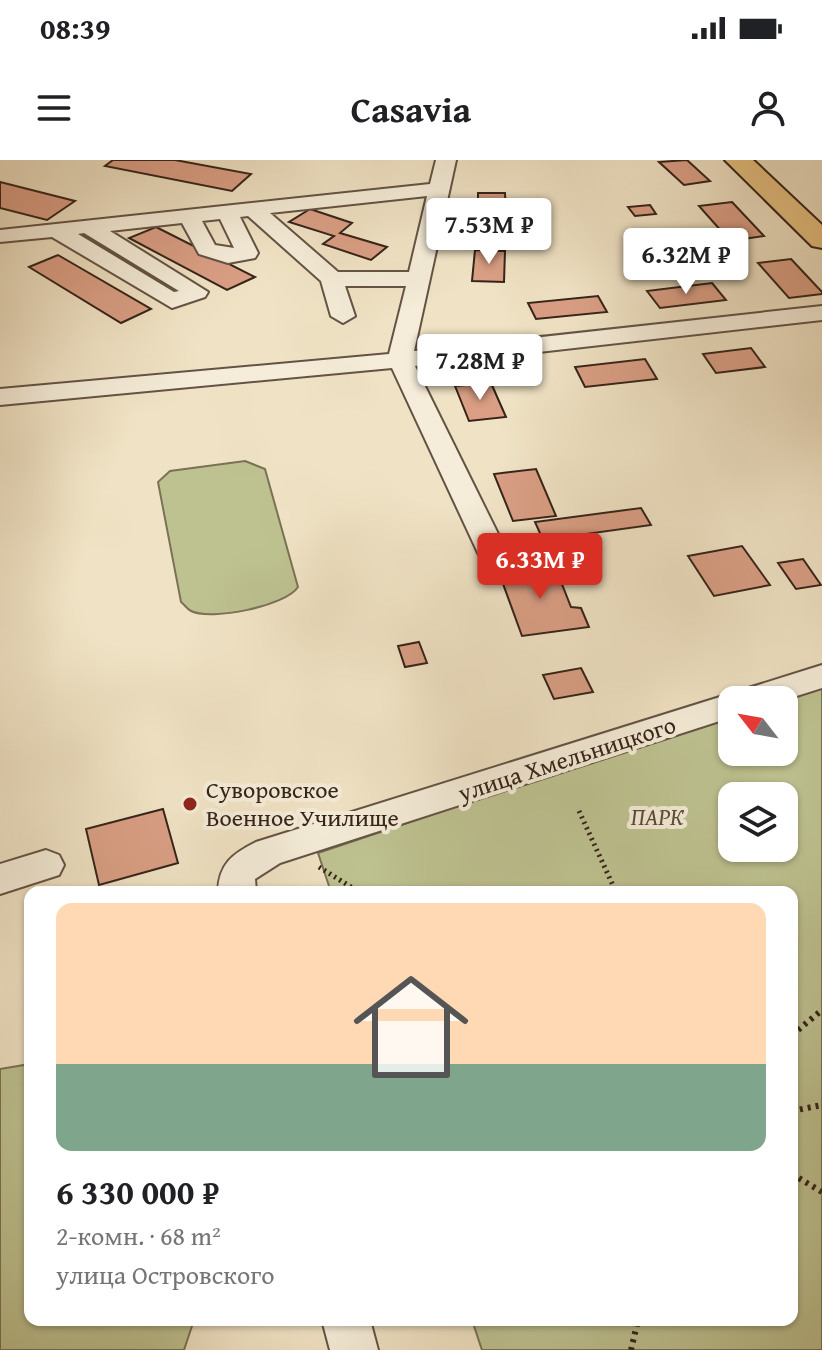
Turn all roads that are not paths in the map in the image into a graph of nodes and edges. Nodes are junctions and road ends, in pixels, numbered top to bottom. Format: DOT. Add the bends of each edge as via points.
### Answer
graph roads {
  1 [pos="446,160"];
  2 [pos="738,160"];
  3 [pos="437,189"];
  4 [pos="253,209"];
  5 [pos="227,212"];
  6 [pos="189,216"];
  7 [pos="90,228"];
  8 [pos="59,232"];
  9 [pos="0,236"];
  10 [pos="822,240"];
  11 [pos="332,279"];
  12 [pos="417,279"];
  13 [pos="822,313"];
  14 [pos="343,316"];
  15 [pos="400,359"];
  16 [pos="0,397"];
  17 [pos="557,551"];
  18 [pos="822,676"];
  19 [pos="791,686"];
  20 [pos="718,710"];
  21 [pos="46,865"];
  22 [pos="0,879"];
  23 [pos="237,886"];
  24 [pos="348,1326"];
  25 [pos="354,1350"];
  1 -- 3 [label="street"];
  2 -- 10 [label="main road"];
  3 -- 4 [label="street"];
  3 -- 12 [label="street"];
  4 -- 5 [label="street"];
  4 -- 11 [label="street"];
  5 -- 6 [label="street"];
  5 -- 6 [label="street" via="247,253 228,256 207,249"];
  6 -- 7 [label="street"];
  7 -- 8 [label="street"];
  7 -- 8 [label="street" via="197,292 172,301"];
  8 -- 9 [label="street"];
  11 -- 12 [label="street"];
  11 -- 14 [label="street"];
  12 -- 15 [label="street"];
  13 -- 15 [label="street"];
  15 -- 16 [label="street"];
  15 -- 17 [label="street" via="493,553 516,557"];
  18 -- 19 [label="street"];
  20 -- 23 [label="street, улица Хмельницкого" via="286,846 249,862 237,875"];
  21 -- 22 [label="street"];
  24 -- 25 [label="street"];
}
